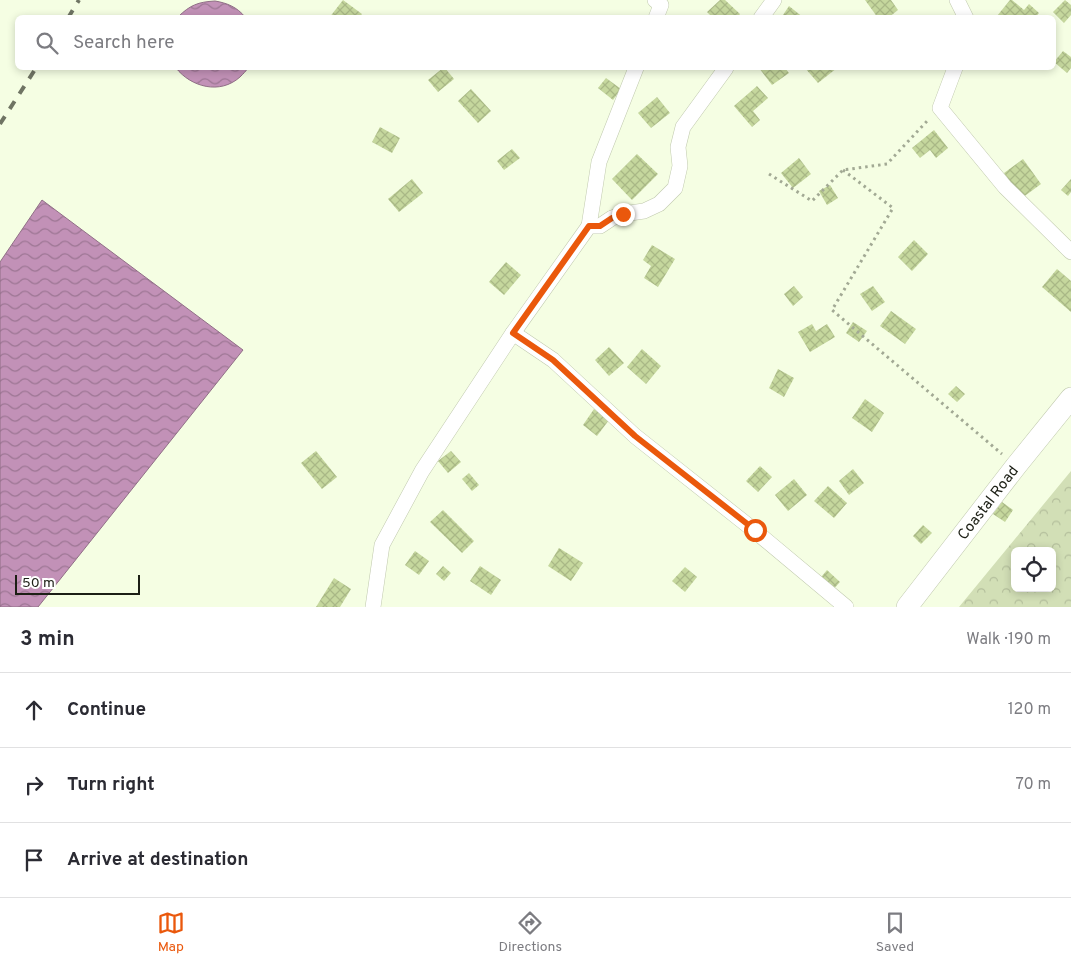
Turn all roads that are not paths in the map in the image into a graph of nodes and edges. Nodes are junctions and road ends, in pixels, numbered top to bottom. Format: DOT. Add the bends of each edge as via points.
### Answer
graph roads {
  1 [pos="655,0"];
  2 [pos="774,0"];
  3 [pos="957,0"];
  4 [pos="657,15"];
  5 [pos="763,15"];
  6 [pos="964,15"];
  7 [pos="635,70"];
  8 [pos="725,70"];
  9 [pos="954,70"];
  10 [pos="589,226"];
  11 [pos="1071,252"];
  12 [pos="513,333"];
  13 [pos="1071,398"];
  14 [pos="373,607"];
  15 [pos="846,607"];
  16 [pos="907,607"];
  1 -- 4 [label="street" via="661,5"];
  2 -- 5 [label="street"];
  3 -- 6 [label="street"];
  7 -- 10 [label="street" via="599,162"];
  8 -- 10 [label="street" via="683,126 675,188 659,204 644,212 623,214 600,226"];
  9 -- 11 [label="street" via="940,108 1005,187"];
  10 -- 12 [label="street"];
  12 -- 14 [label="street" via="422,471 382,545"];
  12 -- 15 [label="street" via="553,360 635,436 755,530"];
  13 -- 16 [label="main road, Coastal Road"];
}
